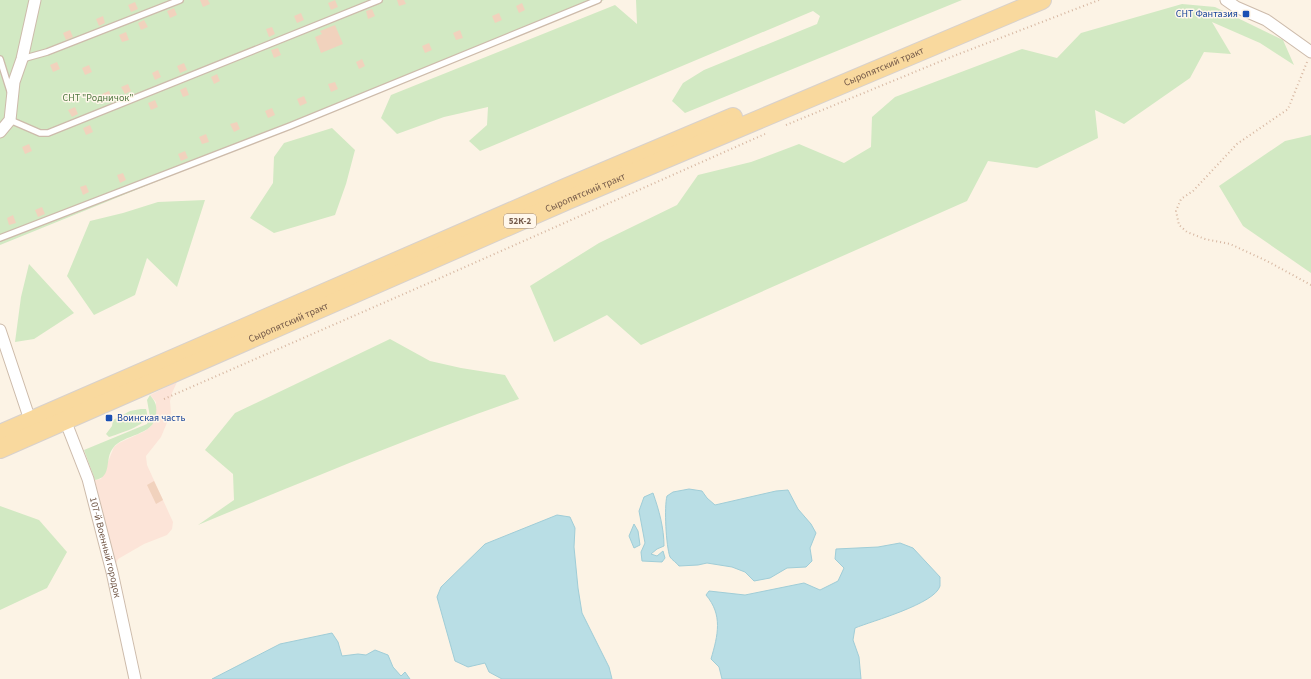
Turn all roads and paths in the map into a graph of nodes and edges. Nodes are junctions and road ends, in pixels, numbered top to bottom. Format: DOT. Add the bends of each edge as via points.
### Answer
graph roads {
  1 [pos="35,0"];
  2 [pos="180,0"];
  3 [pos="379,0"];
  4 [pos="598,0"];
  5 [pos="1010,0"];
  6 [pos="1042,0"];
  7 [pos="1099,0"];
  8 [pos="1226,0"];
  9 [pos="1310,56"];
  10 [pos="0,59"];
  11 [pos="22,59"];
  12 [pos="12,99"];
  13 [pos="10,120"];
  14 [pos="782,127"];
  15 [pos="0,132"];
  16 [pos="768,132"];
  17 [pos="0,238"];
  18 [pos="1311,285"];
  19 [pos="0,330"];
  20 [pos="164,399"];
  21 [pos="30,420"];
  22 [pos="65,420"];
  23 [pos="0,434"];
  24 [pos="0,449"];
  25 [pos="135,679"];
  1 -- 11 [label="street"];
  2 -- 11 [label="lane" via="47,52"];
  3 -- 13 [label="lane" via="48,133 40,133"];
  4 -- 17 [label="lane" via="290,126"];
  5 -- 21 [label="main road, Сыропятский тракт / 52К-2" via="565,188"];
  6 -- 22 [label="main road, Сыропятский тракт / 52К-2" via="568,200"];
  7 -- 14 [label="path" via="951,57"];
  8 -- 9 [label="street" via="1266,20"];
  9 -- 18 [label="path" via="1288,110 1237,144 1193,191 1181,199 1176,211 1179,225 1187,232 1230,244"];
  10 -- 12 [label="lane"];
  11 -- 12 [label="street" via="14,82"];
  12 -- 13 [label="street"];
  13 -- 15 [label="street"];
  16 -- 20 [label="path"];
  19 -- 21 [label="street"];
  21 -- 23 [label="main road, Сыропятский тракт / 52К-2"];
  22 -- 24 [label="main road, Сыропятский тракт / 52К-2"];
  22 -- 25 [label="street, 107-й Военный городок" via="88,479 112,572"];
}
